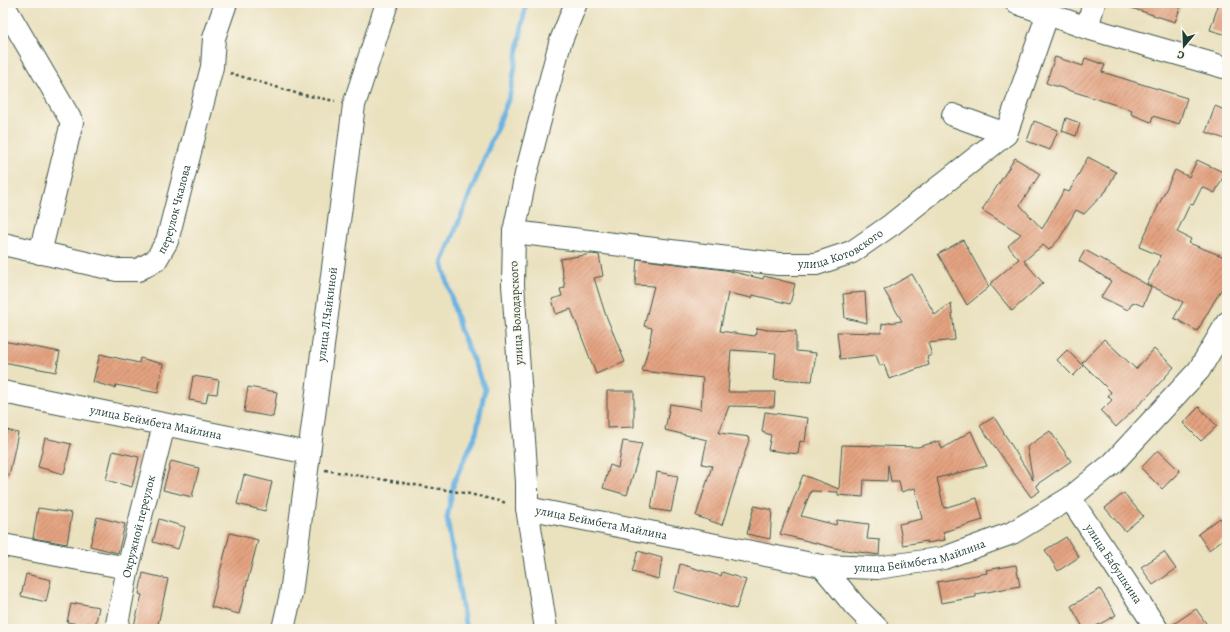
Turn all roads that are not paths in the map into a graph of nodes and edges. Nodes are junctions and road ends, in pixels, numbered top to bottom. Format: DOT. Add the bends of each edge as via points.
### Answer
graph roads {
  1 [pos="226,3"];
  2 [pos="388,3"];
  3 [pos="576,3"];
  4 [pos="1017,3"];
  5 [pos="1094,3"];
  6 [pos="3,4"];
  7 [pos="1048,13"];
  8 [pos="1087,28"];
  9 [pos="1227,68"];
  10 [pos="953,115"];
  11 [pos="1006,134"];
  12 [pos="514,232"];
  13 [pos="3,244"];
  14 [pos="40,253"];
  15 [pos="1227,323"];
  16 [pos="3,392"];
  17 [pos="164,425"];
  18 [pos="308,460"];
  19 [pos="1070,498"];
  20 [pos="527,508"];
  21 [pos="3,545"];
  22 [pos="822,566"];
  23 [pos="128,568"];
  24 [pos="116,629"];
  25 [pos="283,629"];
  26 [pos="546,629"];
  27 [pos="878,629"];
  28 [pos="1158,629"];
  1 -- 14 [label="street, переулок Чкалова" via="214,38 212,68 167,241 156,260 138,270 117,270"];
  2 -- 18 [label="street, улица Л.Чайкиной" via="354,105"];
  3 -- 12 [label="street, улица Володарского" via="558,51 526,174"];
  4 -- 7 [label="street"];
  5 -- 8 [label="street"];
  6 -- 14 [label="street" via="72,122"];
  7 -- 8 [label="street"];
  7 -- 11 [label="street"];
  8 -- 9 [label="street"];
  10 -- 11 [label="street"];
  11 -- 12 [label="street, улица Котовского" via="891,225 852,252 816,264 778,264"];
  12 -- 20 [label="street, улица Володарского" via="513,285"];
  13 -- 14 [label="street, переулок Чкалова"];
  15 -- 19 [label="street, улица Беймбета Майлина" via="1199,370 1113,463"];
  16 -- 17 [label="street, улица Беймбета Майлина"];
  17 -- 18 [label="street, улица Беймбета Майлина"];
  17 -- 23 [label="street, Окружной переулок"];
  18 -- 25 [label="street, улица Л.Чайкиной" via="291,594"];
  19 -- 22 [label="street, улица Беймбета Майлина" via="1012,533 944,558 877,568"];
  19 -- 28 [label="street, улица Бабушкина"];
  20 -- 22 [label="street, улица Беймбета Майлина"];
  20 -- 26 [label="street, улица Володарского"];
  21 -- 23 [label="street"];
  22 -- 27 [label="street"];
  23 -- 24 [label="street, Окружной переулок"];
}
